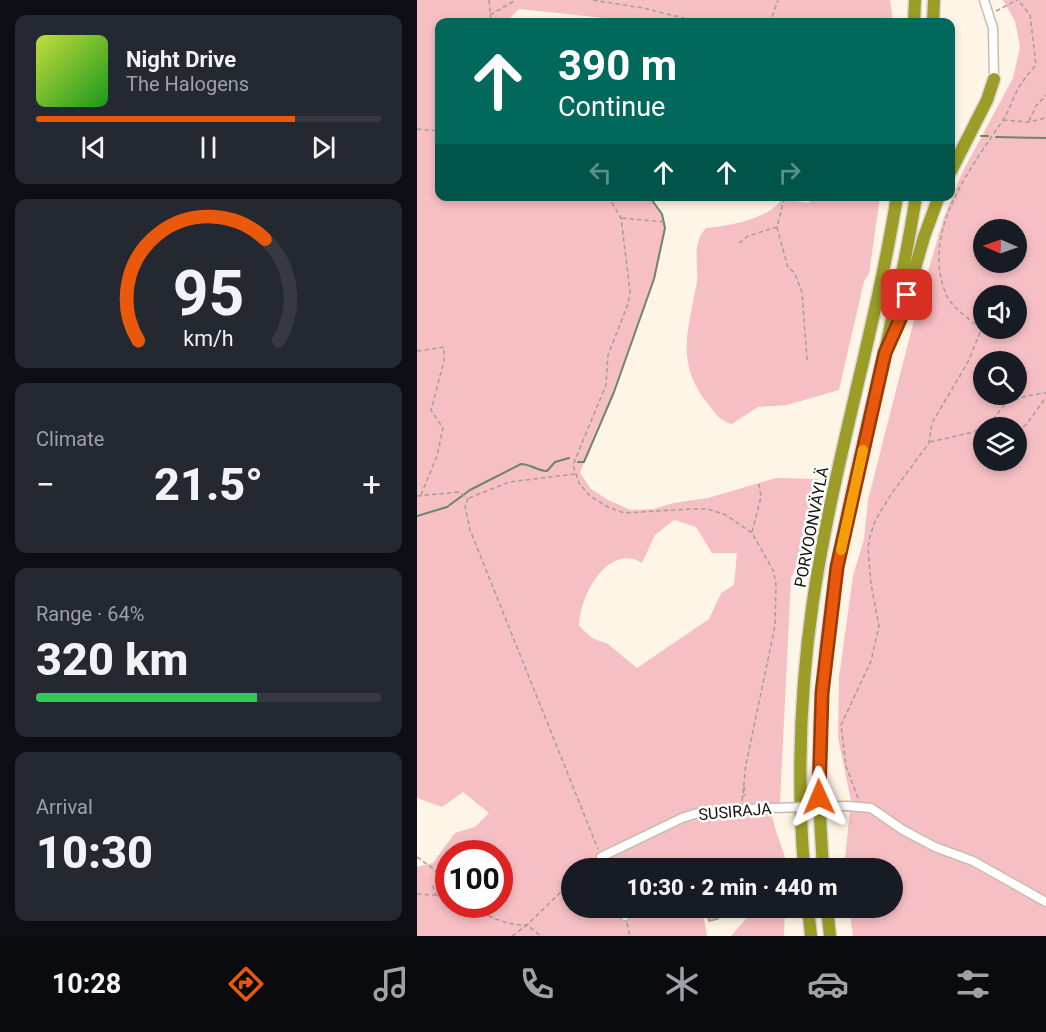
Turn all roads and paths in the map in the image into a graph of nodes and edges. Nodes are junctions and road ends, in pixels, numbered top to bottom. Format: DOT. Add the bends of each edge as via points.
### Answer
graph roads {
  1 [pos="489,0"];
  2 [pos="516,0"];
  3 [pos="593,0"];
  4 [pos="778,0"];
  5 [pos="915,0"];
  6 [pos="934,0"];
  7 [pos="984,0"];
  8 [pos="1017,0"];
  9 [pos="490,15"];
  10 [pos="990,15"];
  11 [pos="490,18"];
  12 [pos="683,18"];
  13 [pos="771,18"];
  14 [pos="914,18"];
  15 [pos="933,18"];
  16 [pos="994,80"];
  17 [pos="1046,95"];
  18 [pos="1046,118"];
  19 [pos="1003,120"];
  20 [pos="1028,122"];
  21 [pos="417,129"];
  22 [pos="435,131"];
  23 [pos="955,163"];
  24 [pos="955,200"];
  25 [pos="611,201"];
  26 [pos="784,201"];
  27 [pos="896,201"];
  28 [pos="915,201"];
  29 [pos="937,201"];
  30 [pos="955,201"];
  31 [pos="621,218"];
  32 [pos="664,222"];
  33 [pos="777,227"];
  34 [pos="739,243"];
  35 [pos="417,351"];
  36 [pos="885,353"];
  37 [pos="807,360"];
  38 [pos="1046,393"];
  39 [pos="1046,397"];
  40 [pos="995,417"];
  41 [pos="1027,424"];
  42 [pos="973,432"];
  43 [pos="929,442"];
  44 [pos="576,474"];
  45 [pos="759,484"];
  46 [pos="421,495"];
  47 [pos="417,496"];
  48 [pos="468,498"];
  49 [pos="751,533"];
  50 [pos="860,805"];
  51 [pos="742,808"];
  52 [pos="417,857"];
  53 [pos="601,857"];
  54 [pos="804,858"];
  55 [pos="823,858"];
  56 [pos="435,870"];
  57 [pos="561,892"];
  58 [pos="417,894"];
  59 [pos="435,895"];
  60 [pos="1046,902"];
  61 [pos="492,918"];
  62 [pos="626,918"];
  63 [pos="809,918"];
  64 [pos="828,918"];
  65 [pos="527,925"];
  66 [pos="512,936"];
  67 [pos="541,936"];
  68 [pos="630,936"];
  69 [pos="811,936"];
  70 [pos="831,936"];
  1 -- 9 [label="path"];
  2 -- 9 [label="path"];
  3 -- 12 [label="path"];
  4 -- 13 [label="path"];
  5 -- 14 [label="highway"];
  6 -- 15 [label="highway"];
  7 -- 10 [label="street"];
  8 -- 10 [label="path"];
  8 -- 19 [label="path" via="1030,15 1036,65 1019,87"];
  9 -- 11 [label="path"];
  10 -- 16 [label="street"];
  16 -- 23 [label="highway"];
  17 -- 20 [label="path"];
  18 -- 20 [label="path"];
  19 -- 20 [label="path"];
  19 -- 24 [label="path"];
  21 -- 22 [label="path"];
  25 -- 31 [label="path"];
  26 -- 33 [label="path"];
  27 -- 54 [label="highway, PORVOONVÄYLÄ" via="813,601 801,741"];
  28 -- 36 [label="highway, PORVOONVÄYLÄ"];
  29 -- 36 [label="highway" via="901,317"];
  30 -- 43 [label="path" via="941,232 945,293 981,330 968,362 932,423"];
  31 -- 32 [label="path"];
  31 -- 44 [label="path" via="630,291 628,304 608,355 606,385 578,448 573,465"];
  33 -- 34 [label="path"];
  33 -- 37 [label="path" via="788,268 803,292"];
  35 -- 46 [label="path" via="444,347 431,410 443,429"];
  36 -- 55 [label="highway, PORVOONVÄYLÄ" via="844,536 827,635 819,779"];
  38 -- 40 [label="path" via="1005,404"];
  39 -- 41 [label="path"];
  42 -- 43 [label="path"];
  43 -- 50 [label="path" via="876,519 868,548 879,626 871,661 840,732 846,766"];
  44 -- 48 [label="path" via="509,482"];
  44 -- 49 [label="path" via="590,496 624,513 708,509 726,515"];
  45 -- 49 [label="path" via="761,497"];
  46 -- 47 [label="path"];
  46 -- 48 [label="path" via="459,492"];
  48 -- 53 [label="path" via="465,506 470,530"];
  49 -- 51 [label="path" via="773,570 777,610 743,785"];
  50 -- 51 [label="street, SUSIRAJA, bridge"];
  50 -- 60 [label="street"];
  51 -- 53 [label="street, SUSIRAJA" via="682,818"];
  52 -- 56 [label="path"];
  57 -- 65 [label="path"];
  58 -- 59 [label="path"];
  61 -- 65 [label="path" via="511,925"];
  62 -- 68 [label="path"];
  63 -- 69 [label="highway"];
  64 -- 70 [label="highway"];
  65 -- 66 [label="path"];
  65 -- 67 [label="path"];
}
